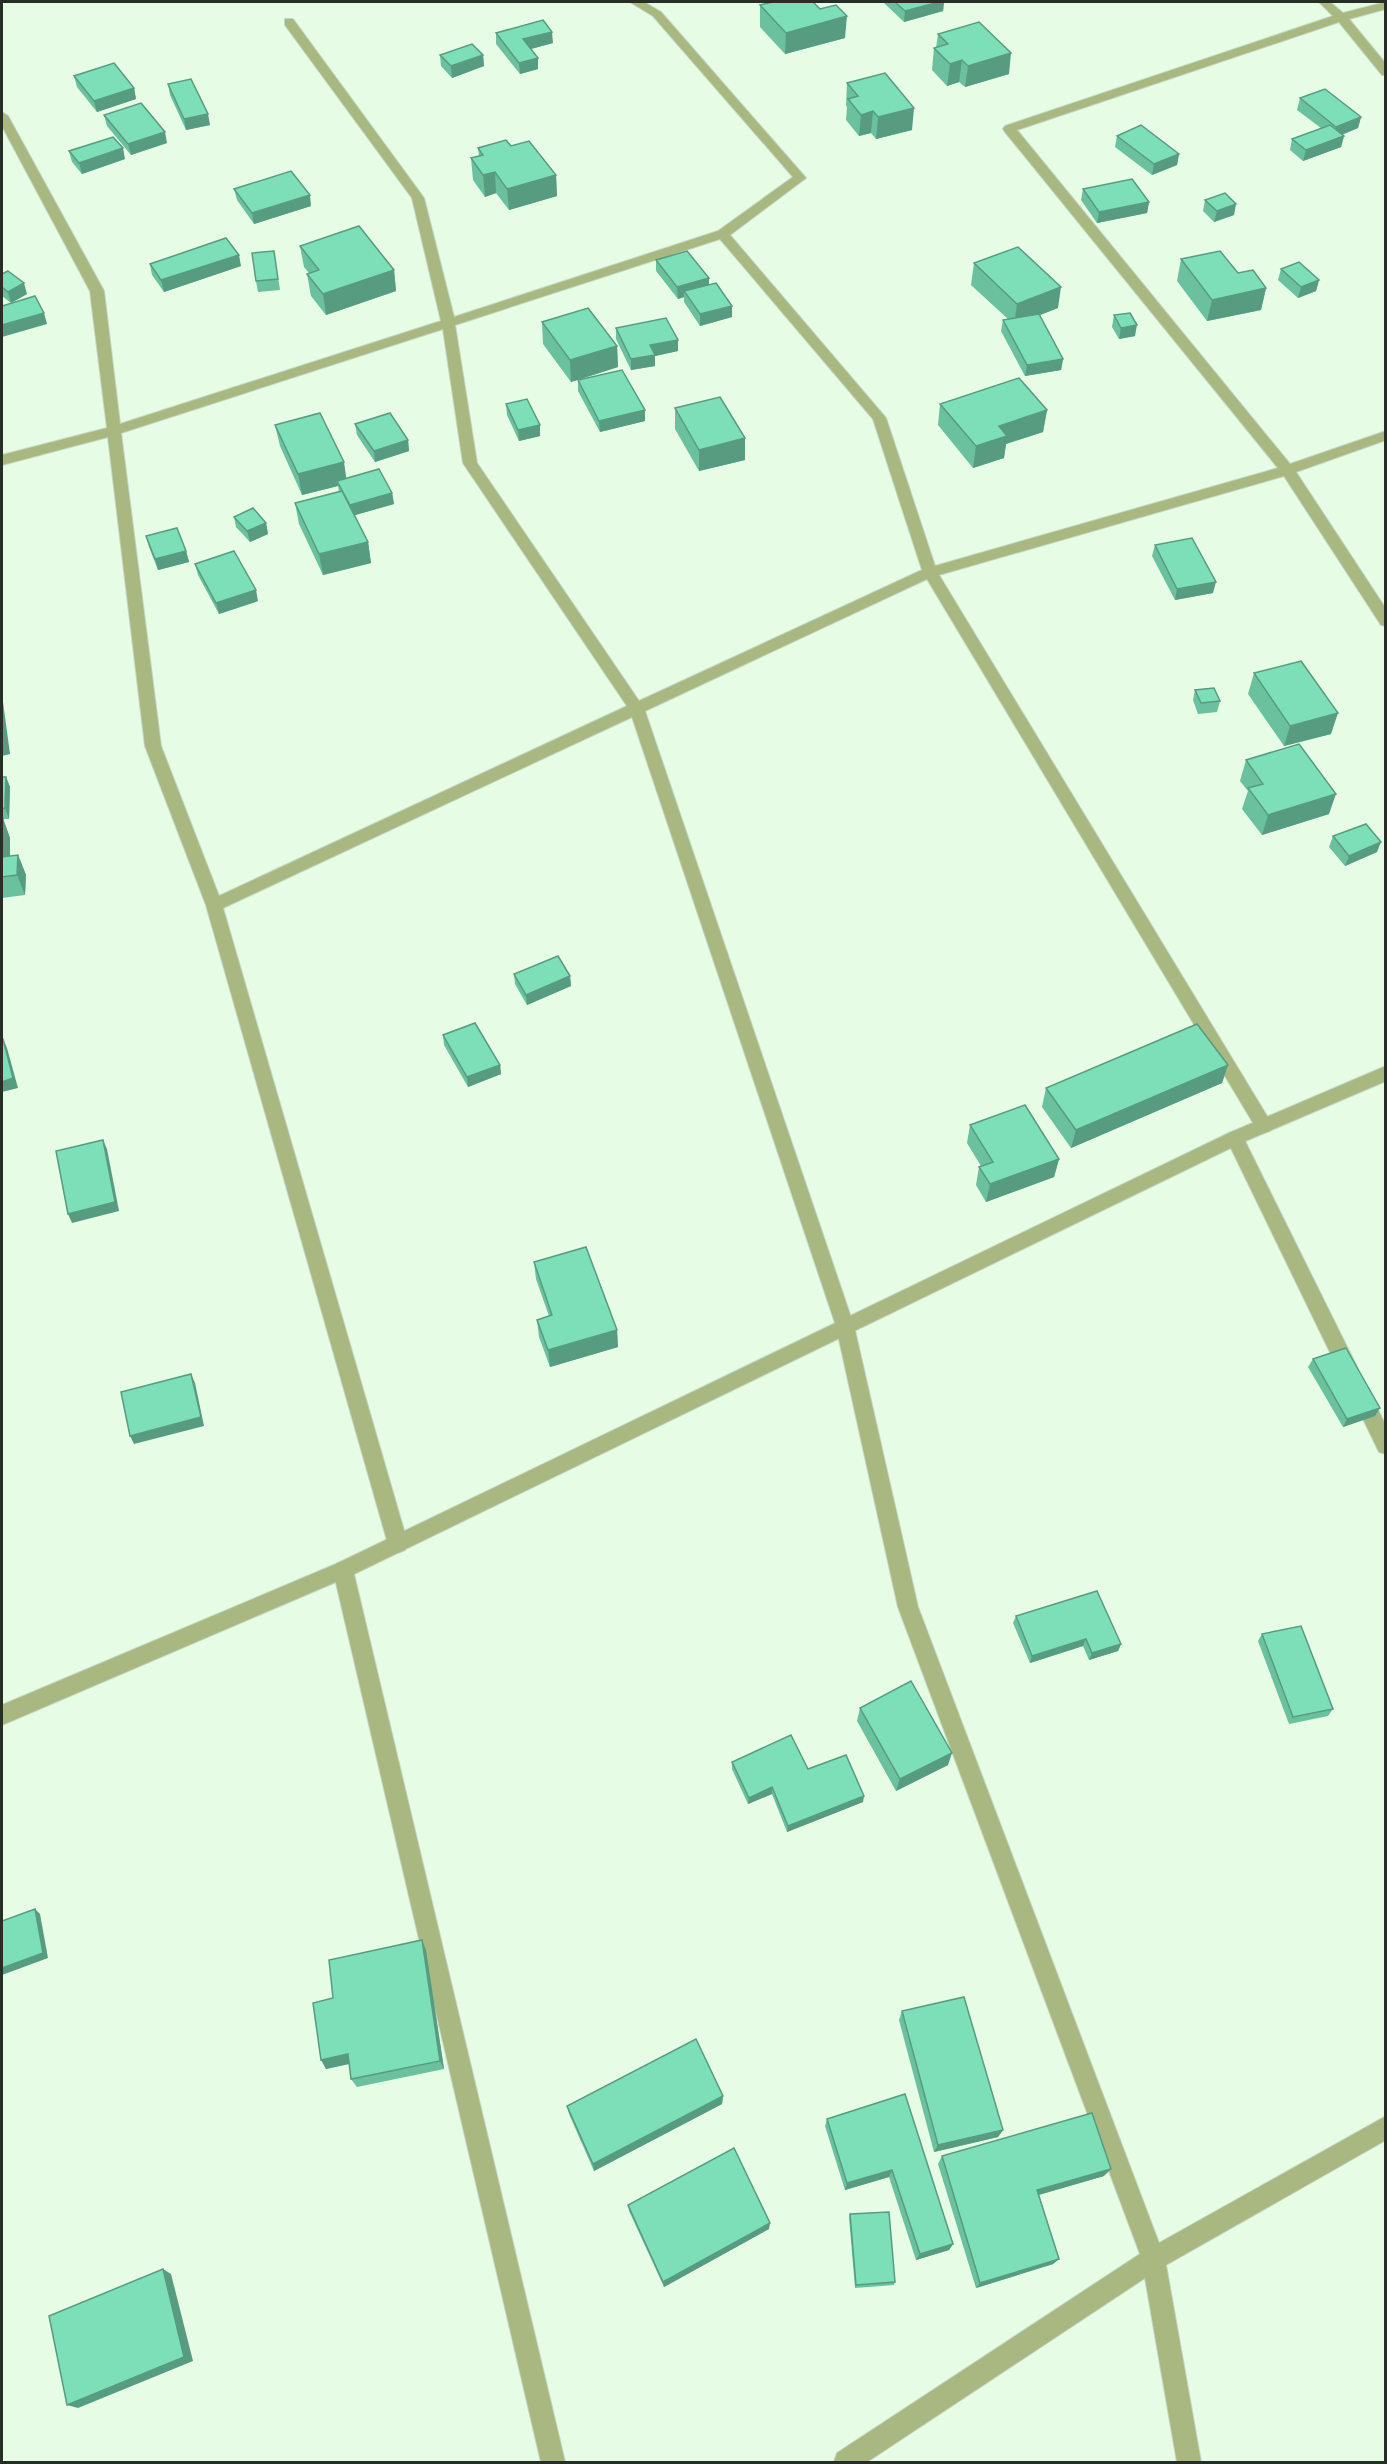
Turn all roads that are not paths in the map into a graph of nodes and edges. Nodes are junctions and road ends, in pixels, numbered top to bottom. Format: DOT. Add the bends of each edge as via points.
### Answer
graph roads {
  1 [pos="636,2"];
  2 [pos="1324,2"];
  3 [pos="1386,5"];
  4 [pos="1341,17"];
  5 [pos="289,22"];
  6 [pos="1386,72"];
  7 [pos="2,116"];
  8 [pos="723,234"];
  9 [pos="448,321"];
  10 [pos="114,430"];
  11 [pos="1386,435"];
  12 [pos="2,459"];
  13 [pos="1287,470"];
  14 [pos="930,572"];
  15 [pos="1386,621"];
  16 [pos="637,709"];
  17 [pos="214,905"];
  18 [pos="1386,1073"];
  19 [pos="1264,1126"];
  20 [pos="1235,1138"];
  21 [pos="845,1326"];
  22 [pos="1386,1446"];
  23 [pos="398,1544"];
  24 [pos="343,1570"];
  25 [pos="2,1715"];
  26 [pos="1386,2127"];
  27 [pos="1153,2259"];
  28 [pos="553,2463"];
  29 [pos="846,2463"];
  30 [pos="1189,2463"];
  1 -- 8 [label="street" via="657,14 800,178"];
  2 -- 4 [label="street"];
  3 -- 4 [label="street"];
  4 -- 6 [label="street"];
  4 -- 13 [label="street" via="1009,129"];
  5 -- 9 [label="street" via="418,198"];
  7 -- 10 [label="street" via="97,291"];
  8 -- 9 [label="street"];
  8 -- 14 [label="street" via="879,418"];
  9 -- 10 [label="street"];
  9 -- 16 [label="street" via="470,463"];
  10 -- 12 [label="street"];
  10 -- 17 [label="street" via="153,746"];
  11 -- 13 [label="street"];
  13 -- 14 [label="street"];
  13 -- 15 [label="street"];
  14 -- 16 [label="street"];
  14 -- 19 [label="street"];
  16 -- 17 [label="street"];
  16 -- 21 [label="street"];
  17 -- 23 [label="street"];
  18 -- 19 [label="street"];
  19 -- 20 [label="street"];
  20 -- 21 [label="street"];
  20 -- 22 [label="street"];
  21 -- 23 [label="street"];
  21 -- 27 [label="street" via="908,1607"];
  23 -- 24 [label="street"];
  24 -- 25 [label="street"];
  24 -- 28 [label="street"];
  26 -- 27 [label="street"];
  27 -- 29 [label="street"];
  27 -- 30 [label="street"];
}
